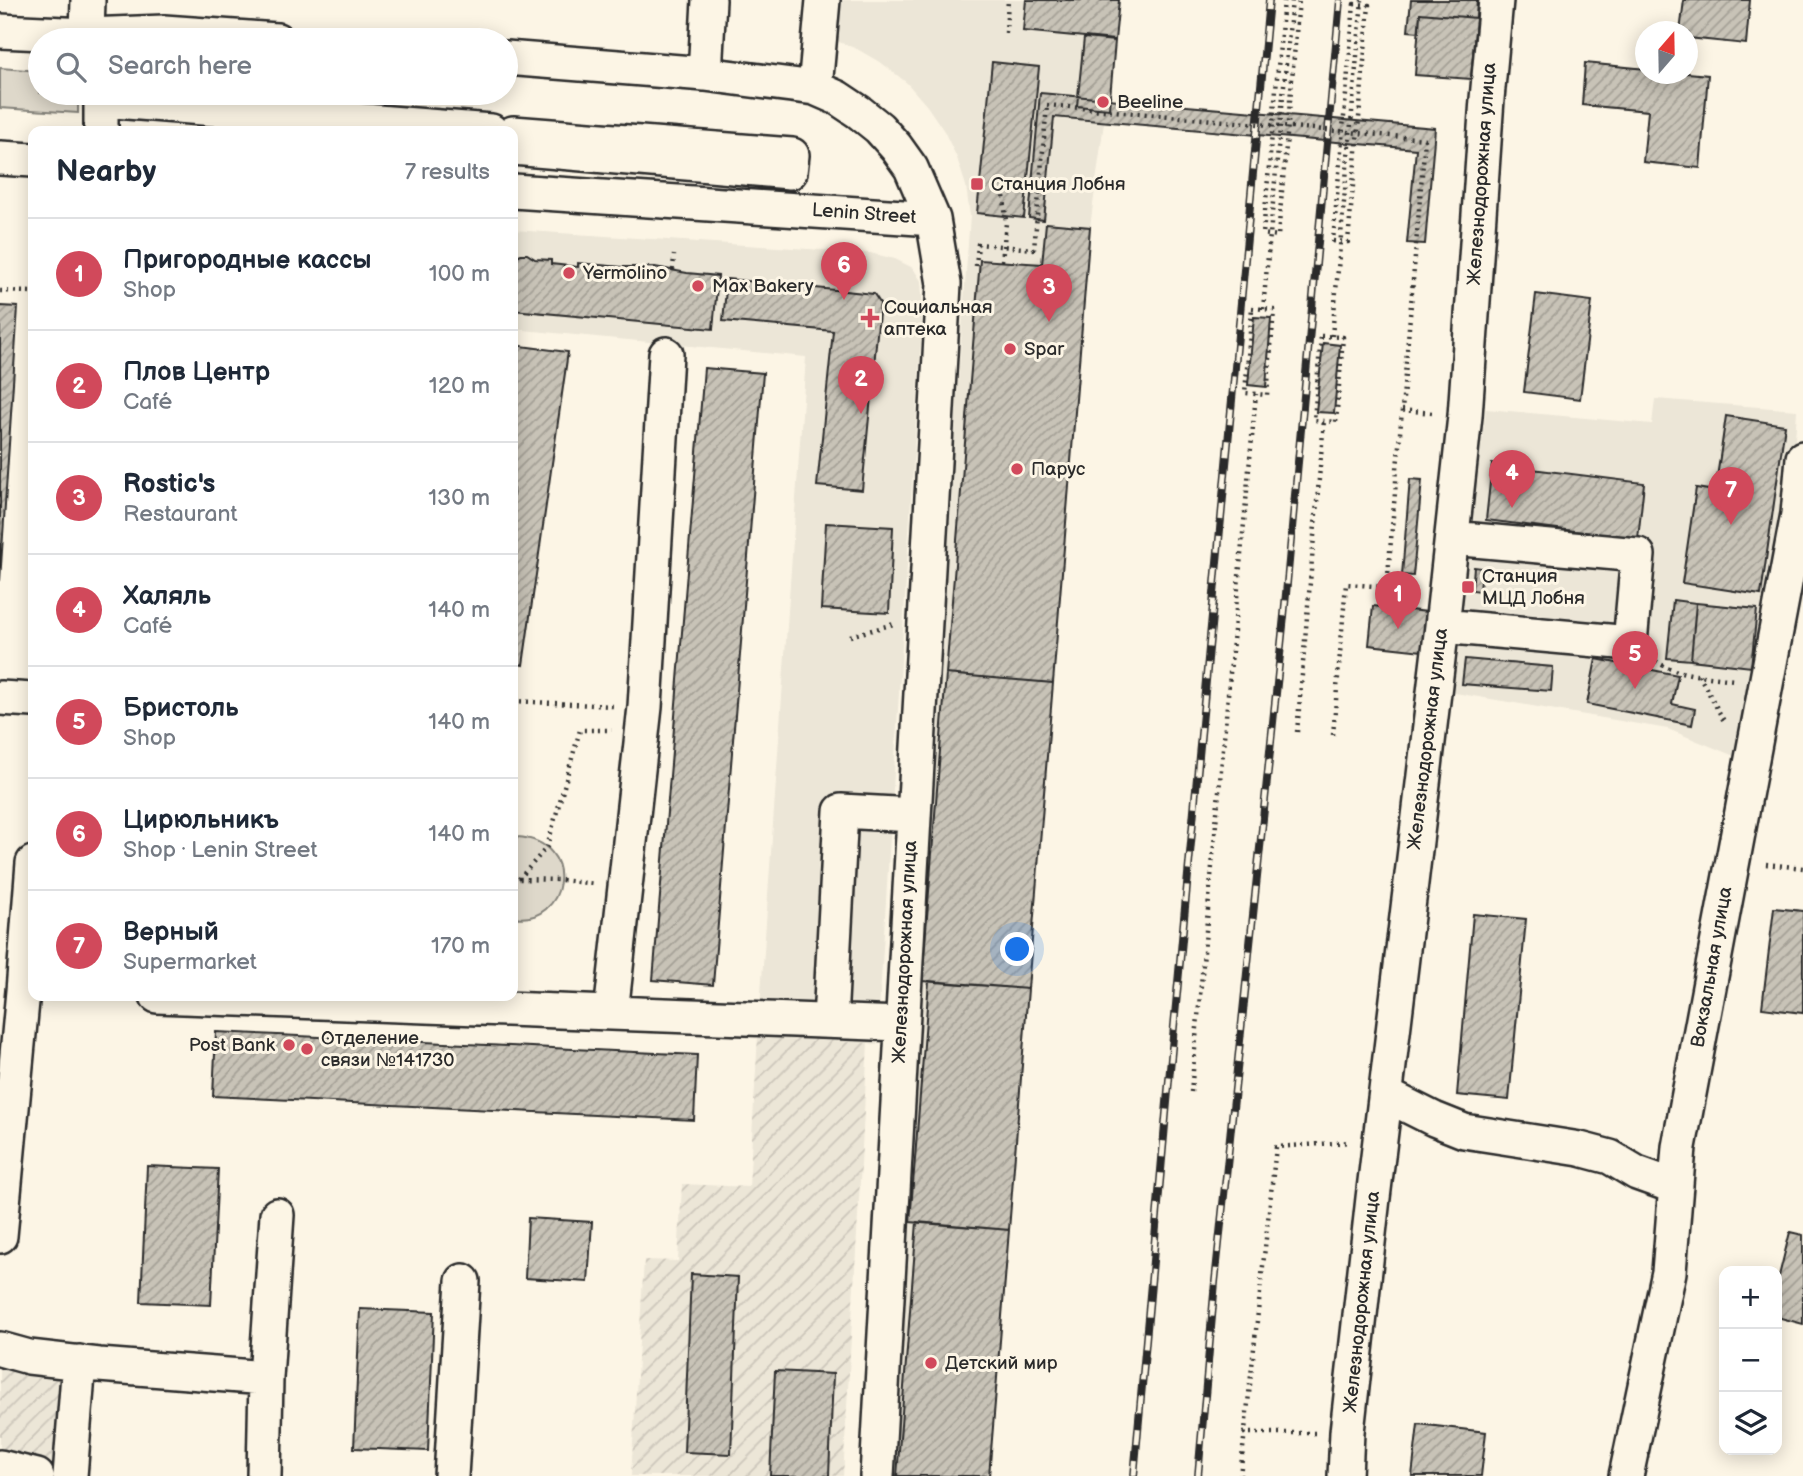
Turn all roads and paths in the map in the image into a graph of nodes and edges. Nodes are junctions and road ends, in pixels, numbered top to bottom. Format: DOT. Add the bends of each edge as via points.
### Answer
graph roads {
  1 [pos="88,0"];
  2 [pos="709,0"];
  3 [pos="823,0"];
  4 [pos="1008,0"];
  5 [pos="1284,0"];
  6 [pos="1292,0"];
  7 [pos="1299,0"];
  8 [pos="1496,0"];
  9 [pos="1362,2"];
  10 [pos="88,28"];
  11 [pos="0,31"];
  12 [pos="28,33"];
  13 [pos="1006,33"];
  14 [pos="518,59"];
  15 [pos="705,74"];
  16 [pos="815,88"];
  17 [pos="102,109"];
  18 [pos="271,126"];
  19 [pos="403,126"];
  20 [pos="1280,126"];
  21 [pos="1350,132"];
  22 [pos="518,133"];
  23 [pos="518,148"];
  24 [pos="0,158"];
  25 [pos="28,160"];
  26 [pos="518,191"];
  27 [pos="1004,195"];
  28 [pos="933,219"];
  29 [pos="1270,235"];
  30 [pos="1341,241"];
  31 [pos="1004,246"];
  32 [pos="674,255"];
  33 [pos="1002,261"];
  34 [pos="673,270"];
  35 [pos="975,272"];
  36 [pos="0,291"];
  37 [pos="28,292"];
  38 [pos="1263,309"];
  39 [pos="1332,336"];
  40 [pos="666,354"];
  41 [pos="1255,394"];
  42 [pos="1324,421"];
  43 [pos="1803,458"];
  44 [pos="1452,538"];
  45 [pos="1376,586"];
  46 [pos="1387,587"];
  47 [pos="898,623"];
  48 [pos="1442,626"];
  49 [pos="850,636"];
  50 [pos="1630,643"];
  51 [pos="1767,685"];
  52 [pos="0,698"];
  53 [pos="28,700"];
  54 [pos="518,702"];
  55 [pos="644,719"];
  56 [pos="1297,732"];
  57 [pos="1333,735"];
  58 [pos="913,815"];
  59 [pos="519,879"];
  60 [pos="561,880"];
  61 [pos="28,991"];
  62 [pos="367,1001"];
  63 [pos="611,1013"];
  64 [pos="830,1021"];
  65 [pos="901,1024"];
  66 [pos="1191,1092"];
  67 [pos="1386,1095"];
  68 [pos="1380,1141"];
  69 [pos="1676,1187"];
  70 [pos="277,1215"];
  71 [pos="0,1236"];
  72 [pos="463,1281"];
  73 [pos="0,1349"];
  74 [pos="79,1363"];
  75 [pos="267,1378"];
  76 [pos="1347,1432"];
  77 [pos="1243,1433"];
  78 [pos="0,1467"];
  79 [pos="37,1476"];
  80 [pos="69,1476"];
  81 [pos="264,1476"];
  82 [pos="451,1476"];
  83 [pos="877,1476"];
  84 [pos="1240,1476"];
  85 [pos="1345,1476"];
  86 [pos="1626,1476"];
  1 -- 10 [label="street"];
  2 -- 15 [label="street"];
  3 -- 16 [label="street"];
  4 -- 13 [label="path"];
  5 -- 29 [label="path" via="1263,234"];
  6 -- 20 [label="path"];
  7 -- 29 [label="path" via="1278,236"];
  8 -- 44 [label="street, Железнодорожная улица"];
  9 -- 21 [label="path"];
  9 -- 30 [label="path" via="1369,5 1352,200 1348,242"];
  9 -- 30 [label="path" via="1354,4 1333,241"];
  11 -- 12 [label="street"];
  14 -- 15 [label="street, Lenin Street"];
  15 -- 16 [label="street, Lenin Street"];
  16 -- 28 [label="street, Lenin Street" via="838,98 879,128 911,168"];
  17 -- 18 [label="street"];
  17 -- 19 [label="street"];
  20 -- 21 [label="path, bridge"];
  20 -- 29 [label="path"];
  20 -- 31 [label="path, bridge" via="1047,105 1034,249"];
  21 -- 30 [label="path"];
  21 -- 46 [label="path, bridge" via="1425,139"];
  22 -- 23 [label="street" via="792,155 790,172"];
  24 -- 25 [label="street"];
  26 -- 28 [label="street, Lenin Street"];
  27 -- 31 [label="path"];
  28 -- 58 [label="street, Железнодорожная улица" via="944,284"];
  29 -- 38 [label="path"];
  30 -- 39 [label="path"];
  31 -- 33 [label="path"];
  31 -- 35 [label="path" via="978,244"];
  32 -- 34 [label="path"];
  36 -- 37 [label="path"];
  38 -- 41 [label="path" via="1252,308 1245,393"];
  38 -- 41 [label="path" via="1274,310 1267,395"];
  39 -- 42 [label="path" via="1321,335 1314,420"];
  39 -- 42 [label="path" via="1343,337 1336,422"];
  40 -- 55 [label="street"];
  41 -- 66 [label="path"];
  42 -- 56 [label="path"];
  43 -- 51 [label="street, Вокзальная улица" via="1798,514"];
  44 -- 48 [label="street, Железнодорожная улица"];
  44 -- 50 [label="street" via="1638,555"];
  45 -- 57 [label="path" via="1346,583"];
  47 -- 49 [label="path"];
  48 -- 50 [label="street"];
  48 -- 67 [label="street, Железнодорожная улица"];
  50 -- 51 [label="path" via="1663,667"];
  51 -- 69 [label="street, Вокзальная улица" via="1679,1147"];
  52 -- 53 [label="street"];
  54 -- 55 [label="path"];
  55 -- 59 [label="path" via="580,730 547,847"];
  55 -- 63 [label="street"];
  58 -- 64 [label="street" via="841,811"];
  58 -- 65 [label="street, Железнодорожная улица"];
  59 -- 60 [label="path"];
  61 -- 71 [label="street"];
  62 -- 63 [label="street"];
  63 -- 64 [label="street"];
  64 -- 65 [label="street"];
  65 -- 83 [label="street, Железнодорожная улица"];
  67 -- 68 [label="street, Железнодорожная улица"];
  67 -- 69 [label="street" via="1464,1131 1580,1149 1610,1157"];
  68 -- 76 [label="street, Железнодорожная улица"];
  68 -- 77 [label="path" via="1276,1147"];
  69 -- 86 [label="street, Вокзальная улица" via="1669,1272"];
  70 -- 75 [label="street"];
  72 -- 82 [label="street"];
  73 -- 74 [label="street"];
  74 -- 75 [label="street"];
  74 -- 80 [label="street"];
  75 -- 81 [label="street"];
  76 -- 77 [label="path"];
  76 -- 85 [label="street, Железнодорожная улица"];
  77 -- 84 [label="path"];
  78 -- 79 [label="street"];
}
